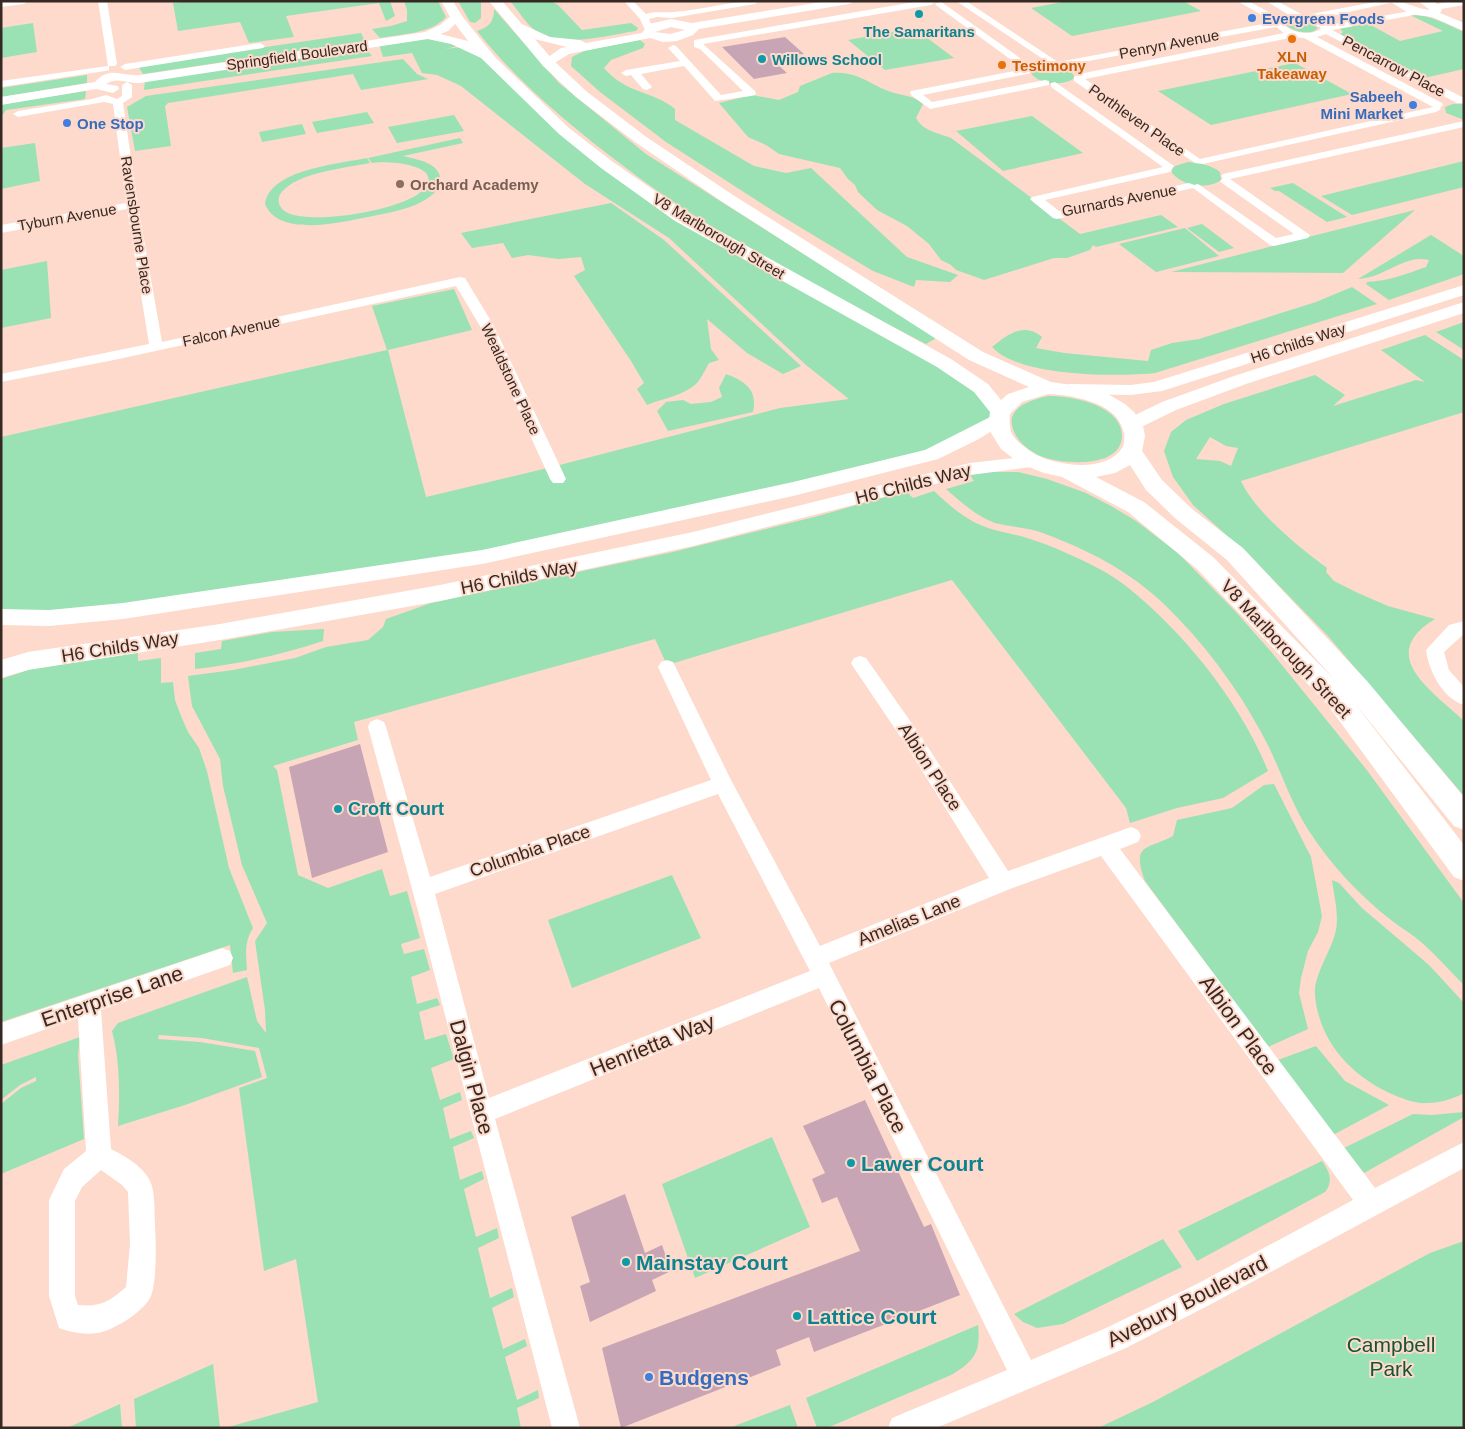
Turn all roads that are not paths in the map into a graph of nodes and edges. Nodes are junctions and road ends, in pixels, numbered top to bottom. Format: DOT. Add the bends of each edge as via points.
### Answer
graph roads {
  1 [pos="24,1"];
  2 [pos="102,1"];
  3 [pos="447,1"];
  4 [pos="495,1"];
  5 [pos="628,1"];
  6 [pos="755,1"];
  7 [pos="849,1"];
  8 [pos="956,1"];
  9 [pos="960,1"];
  10 [pos="1241,1"];
  11 [pos="1270,1"];
  12 [pos="1395,1"];
  13 [pos="1464,2"];
  14 [pos="934,3"];
  15 [pos="1,4"];
  16 [pos="662,6"];
  17 [pos="1431,8"];
  18 [pos="1414,12"];
  19 [pos="456,17"];
  20 [pos="1303,18"];
  21 [pos="675,19"];
  22 [pos="1278,23"];
  23 [pos="516,25"];
  24 [pos="1464,28"];
  25 [pos="1326,29"];
  26 [pos="650,30"];
  27 [pos="428,35"];
  28 [pos="1300,35"];
  29 [pos="694,37"];
  30 [pos="594,44"];
  31 [pos="260,46"];
  32 [pos="673,48"];
  33 [pos="490,60"];
  34 [pos="548,63"];
  35 [pos="686,63"];
  36 [pos="1058,64"];
  37 [pos="1028,69"];
  38 [pos="127,77"];
  39 [pos="1078,78"];
  40 [pos="105,81"];
  41 [pos="1,84"];
  42 [pos="1050,84"];
  43 [pos="646,87"];
  44 [pos="1,100"];
  45 [pos="1462,101"];
  46 [pos="118,102"];
  47 [pos="1437,107"];
  48 [pos="18,114"];
  49 [pos="1464,124"];
  50 [pos="1199,161"];
  51 [pos="1167,168"];
  52 [pos="1227,178"];
  53 [pos="1193,187"];
  54 [pos="132,205"];
  55 [pos="1,229"];
  56 [pos="460,281"];
  57 [pos="1464,290"];
  58 [pos="1464,307"];
  59 [pos="156,347"];
  60 [pos="1,378"];
  61 [pos="1047,388"];
  62 [pos="1071,389"];
  63 [pos="999,415"];
  64 [pos="1132,424"];
  65 [pos="1132,452"];
  66 [pos="1032,462"];
  67 [pos="1070,472"];
  68 [pos="558,479"];
  69 [pos="1,617"];
  70 [pos="1464,627"];
  71 [pos="860,663"];
  72 [pos="667,667"];
  73 [pos="1,669"];
  74 [pos="1464,698"];
  75 [pos="377,726"];
  76 [pos="723,784"];
  77 [pos="1464,818"];
  78 [pos="1130,836"];
  79 [pos="1106,846"];
  80 [pos="1464,868"];
  81 [pos="1003,882"];
  82 [pos="423,889"];
  83 [pos="222,958"];
  84 [pos="819,967"];
  85 [pos="89,1004"];
  86 [pos="1,1034"];
  87 [pos="481,1113"];
  88 [pos="1464,1154"];
  89 [pos="99,1156"];
  90 [pos="1372,1205"];
  91 [pos="1025,1376"];
  92 [pos="566,1428"];
  93 [pos="902,1428"];
  1 -- 15 [label="street"];
  2 -- 40 [label="street"];
  3 -- 19 [label="main road, V8 Marlborough Street"];
  4 -- 23 [label="main road, V8 Marlborough Street"];
  5 -- 26 [label="street"];
  6 -- 21 [label="street"];
  7 -- 29 [label="street"];
  8 -- 14 [label="street"];
  9 -- 36 [label="street"];
  10 -- 22 [label="street"];
  11 -- 20 [label="street"];
  12 -- 18 [label="street"];
  12 -- 20 [label="street"];
  13 -- 17 [label="street"];
  14 -- 29 [label="street"];
  14 -- 37 [label="street"];
  16 -- 21 [label="street"];
  17 -- 18 [label="street"];
  17 -- 24 [label="street"];
  18 -- 25 [label="street"];
  19 -- 27 [label="street, Springfield Boulevard" via="444,28"];
  19 -- 33 [label="main road, V8 Marlborough Street"];
  20 -- 22 [label="street, Penryn Avenue" via="1287,18"];
  20 -- 25 [label="street, Pencarrow Place" via="1319,22"];
  21 -- 26 [label="street"];
  21 -- 29 [label="street"];
  22 -- 28 [label="street" via="1283,30"];
  22 -- 36 [label="street, Penryn Avenue"];
  23 -- 30 [label="street" via="540,39 564,44"];
  23 -- 34 [label="main road, V8 Marlborough Street"];
  25 -- 28 [label="street, Penryn Avenue" via="1319,34"];
  25 -- 45 [label="street, Pencarrow Place"];
  26 -- 29 [label="street" via="670,38"];
  26 -- 30 [label="street"];
  26 -- 32 [label="street"];
  27 -- 33 [label="main road" via="467,44"];
  27 -- 38 [label="street, Springfield Boulevard"];
  28 -- 39 [label="street, Penryn Avenue"];
  28 -- 47 [label="street"];
  29 -- 32 [label="street" via="687,48"];
  29 -- 35 [label="street" via="751,94 719,99"];
  30 -- 34 [label="street" via="564,51"];
  31 -- 38 [label="street, Springfield Boulevard"];
  32 -- 35 [label="street"];
  33 -- 63 [label="main road, V8 Marlborough Street" via="564,131 681,217 944,363 980,388"];
  34 -- 61 [label="main road, V8 Marlborough Street" via="581,94 727,198 976,356"];
  35 -- 43 [label="street" via="630,72"];
  36 -- 37 [label="street, Penryn Avenue" via="1040,64"];
  36 -- 39 [label="street" via="1075,70"];
  37 -- 42 [label="street" via="1031,78"];
  37 -- 42 [label="street" via="915,93 930,106"];
  38 -- 40 [label="street"];
  38 -- 40 [label="street, Springfield Boulevard" via="119,88"];
  38 -- 46 [label="street" via="128,97"];
  39 -- 42 [label="street, Penryn Avenue" via="1069,83"];
  39 -- 50 [label="street, Porthleven Place"];
  40 -- 41 [label="street, Springfield Boulevard"];
  40 -- 44 [label="street, Springfield Boulevard"];
  40 -- 46 [label="street" via="110,102"];
  40 -- 48 [label="street, Springfield Boulevard" via="94,102"];
  42 -- 51 [label="street, Porthleven Place"];
  45 -- 47 [label="street" via="1446,101"];
  46 -- 54 [label="street, Ravensbourne Place"];
  47 -- 49 [label="street" via="1448,119"];
  47 -- 50 [label="street"];
  49 -- 52 [label="street"];
  50 -- 51 [label="street" via="1179,161"];
  50 -- 52 [label="street" via="1218,167"];
  51 -- 53 [label="street" via="1172,179"];
  51 -- 53 [label="street, Gurnards Avenue" via="1036,199 1057,215"];
  52 -- 53 [label="street" via="1216,187"];
  52 -- 53 [label="street" via="1304,235 1274,242"];
  54 -- 55 [label="street, Tyburn Avenue"];
  54 -- 59 [label="street, Ravensbourne Place"];
  56 -- 59 [label="street, Falcon Avenue"];
  56 -- 68 [label="street, Wealdstone Place" via="487,326"];
  57 -- 62 [label="street, H6 Childs Way" via="1156,388"];
  58 -- 64 [label="street, H6 Childs Way" via="1240,380"];
  59 -- 60 [label="street, Falcon Avenue"];
  61 -- 62 [label="main road"];
  61 -- 63 [label="main road" via="1026,392 1010,400"];
  62 -- 64 [label="main road" via="1108,402 1123,412"];
  63 -- 66 [label="main road" via="999,431 1005,442"];
  63 -- 69 [label="street, H6 Childs Way" via="970,436 931,455 793,489 482,557 146,607 49,618"];
  64 -- 65 [label="main road" via="1136,439"];
  65 -- 67 [label="main road" via="1118,464 1096,472"];
  65 -- 77 [label="main road, V8 Marlborough Street" via="1154,485 1184,514 1235,554 1358,688"];
  66 -- 67 [label="main road"];
  66 -- 73 [label="street, H6 Childs Way" via="970,469 693,539 440,593 220,632 28,661"];
  67 -- 80 [label="main road, V8 Marlborough Street" via="1136,507 1205,563 1336,697"];
  70 -- 74 [label="street" via="1455,630 1435,650 1437,667"];
  71 -- 81 [label="street, Albion Place" via="914,740"];
  72 -- 76 [label="street, Columbia Place"];
  75 -- 82 [label="street, Dalgin Place"];
  76 -- 82 [label="street, Columbia Place"];
  76 -- 84 [label="street, Columbia Place"];
  78 -- 79 [label="street"];
  79 -- 81 [label="street"];
  79 -- 90 [label="street, Albion Place"];
  81 -- 84 [label="street, Amelias Lane"];
  82 -- 87 [label="street, Dalgin Place"];
  83 -- 85 [label="street, Enterprise Lane"];
  84 -- 87 [label="street, Henrietta Way"];
  84 -- 91 [label="street, Columbia Place"];
  85 -- 86 [label="street, Enterprise Lane"];
  85 -- 89 [label="street"];
  87 -- 92 [label="street, Dalgin Place"];
  88 -- 90 [label="street, Avebury Boulevard"];
  89 -- 89 [label="street" via="73,1178 62,1200 62,1296 69,1318 97,1320 124,1308 139,1293 143,1244 140,1188 131,1176"];
  90 -- 91 [label="street, Avebury Boulevard" via="1116,1338"];
  91 -- 93 [label="street, Avebury Boulevard"];
}
